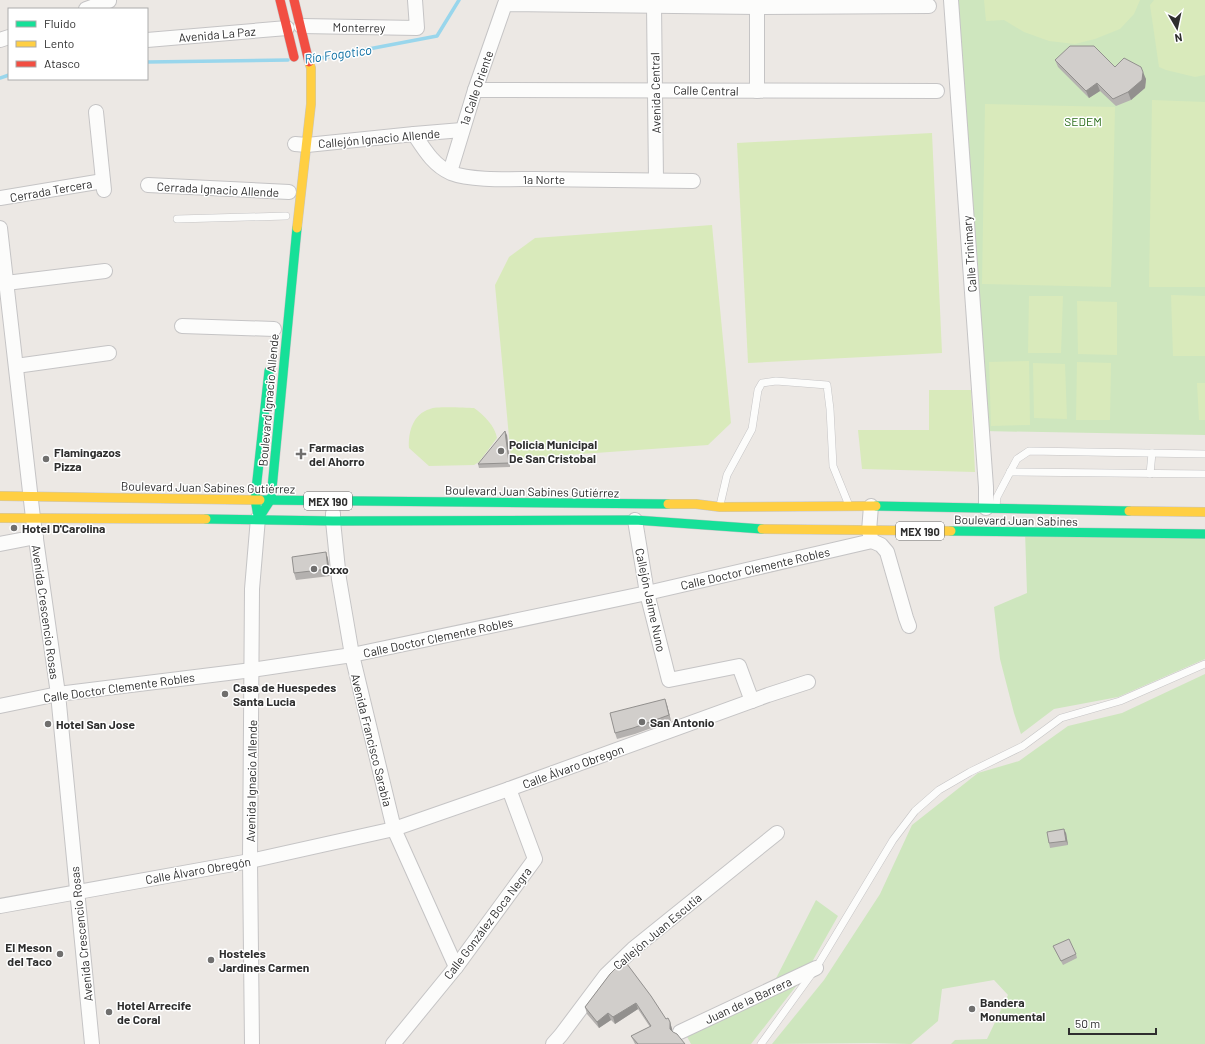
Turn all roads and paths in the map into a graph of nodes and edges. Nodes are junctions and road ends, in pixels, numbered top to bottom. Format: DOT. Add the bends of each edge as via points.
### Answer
graph roads {
  1 [pos="280,0"];
  2 [pos="294,0"];
  3 [pos="415,0"];
  4 [pos="951,0"];
  5 [pos="110,3"];
  6 [pos="654,5"];
  7 [pos="929,6"];
  8 [pos="757,7"];
  9 [pos="90,8"];
  10 [pos="288,31"];
  11 [pos="302,32"];
  12 [pos="148,40"];
  13 [pos="296,64"];
  14 [pos="475,90"];
  15 [pos="655,90"];
  16 [pos="757,91"];
  17 [pos="937,91"];
  18 [pos="96,112"];
  19 [pos="462,130"];
  20 [pos="414,134"];
  21 [pos="298,144"];
  22 [pos="450,172"];
  23 [pos="656,180"];
  24 [pos="693,181"];
  25 [pos="148,186"];
  26 [pos="289,188"];
  27 [pos="0,198"];
  28 [pos="177,219"];
  29 [pos="286,220"];
  30 [pos="0,228"];
  31 [pos="105,272"];
  32 [pos="6,283"];
  33 [pos="182,326"];
  34 [pos="274,328"];
  35 [pos="109,353"];
  36 [pos="270,364"];
  37 [pos="16,366"];
  38 [pos="1152,453"];
  39 [pos="1205,454"];
  40 [pos="1010,472"];
  41 [pos="1150,474"];
  42 [pos="1205,474"];
  43 [pos="0,496"];
  44 [pos="31,496"];
  45 [pos="255,499"];
  46 [pos="271,499"];
  47 [pos="335,501"];
  48 [pos="656,505"];
  49 [pos="849,506"];
  50 [pos="871,506"];
  51 [pos="720,507"];
  52 [pos="991,508"];
  53 [pos="1205,512"];
  54 [pos="0,518"];
  55 [pos="33,518"];
  56 [pos="258,518"];
  57 [pos="635,520"];
  58 [pos="333,521"];
  59 [pos="1205,534"];
  60 [pos="870,536"];
  61 [pos="36,537"];
  62 [pos="0,544"];
  63 [pos="647,593"];
  64 [pos="909,626"];
  65 [pos="352,655"];
  66 [pos="1205,664"];
  67 [pos="252,670"];
  68 [pos="808,682"];
  69 [pos="58,694"];
  70 [pos="752,701"];
  71 [pos="0,706"];
  72 [pos="509,789"];
  73 [pos="394,829"];
  74 [pos="777,833"];
  75 [pos="250,861"];
  76 [pos="76,891"];
  77 [pos="0,906"];
  78 [pos="456,967"];
  79 [pos="816,968"];
  80 [pos="680,1032"];
  81 [pos="92,1044"];
  82 [pos="252,1044"];
  83 [pos="393,1044"];
  84 [pos="553,1044"];
  85 [pos="761,1044"];
  1 -- 10 [label="main road"];
  2 -- 11 [label="main road, Boulevard Ignacio Allende"];
  3 -- 11 [label="street, Monterrey" via="417,28"];
  4 -- 52 [label="street, Calle Trinimary" via="986,487"];
  5 -- 9 [label="street"];
  6 -- 8 [label="street"];
  6 -- 14 [label="street, 1a Calle Oriente" via="505,4"];
  6 -- 15 [label="street, Avenida Central"];
  7 -- 8 [label="street"];
  8 -- 16 [label="street"];
  10 -- 12 [label="street, Avenida La Paz"];
  10 -- 13 [label="main road"];
  11 -- 21 [label="main road, Boulevard Ignacio Allende" via="311,68 311,104"];
  14 -- 15 [label="street, Calle Central"];
  14 -- 19 [label="street, 1a Calle Oriente"];
  15 -- 16 [label="street, Calle Central"];
  15 -- 23 [label="street, Avenida Central"];
  16 -- 17 [label="street, Calle Central"];
  18 -- 27 [label="street, Cerrada Tercera" via="103,185"];
  19 -- 20 [label="street, Callejón Ignacio Allende"];
  19 -- 22 [label="street, 1a Calle Oriente"];
  20 -- 21 [label="street, Callejón Ignacio Allende"];
  20 -- 22 [label="street, 1a Norte" via="438,165"];
  21 -- 46 [label="main road, Boulevard Ignacio Allende" via="300,200"];
  22 -- 23 [label="street, 1a Norte" via="462,177 502,179"];
  23 -- 24 [label="street, 1a Norte"];
  25 -- 26 [label="street, Cerrada Ignacio Allende"];
  26 -- 29 [label="main road"];
  28 -- 29 [label="lane"];
  30 -- 32 [label="street, Avenida Crescencio Rosas"];
  31 -- 32 [label="street"];
  32 -- 37 [label="street, Avenida Crescencio Rosas"];
  33 -- 34 [label="street"];
  35 -- 37 [label="street"];
  36 -- 45 [label="main road, Boulevard Ignacio Allende"];
  37 -- 44 [label="street, Avenida Crescencio Rosas"];
  38 -- 39 [label="lane"];
  38 -- 40 [label="lane" via="1029,451 1017,459"];
  38 -- 41 [label="lane"];
  40 -- 41 [label="lane"];
  40 -- 52 [label="lane"];
  41 -- 42 [label="lane"];
  43 -- 44 [label="main road, Boulevard Juan Sabines Gutiérrez / MEX 190"];
  44 -- 45 [label="main road, Boulevard Juan Sabines Gutiérrez / MEX 190"];
  44 -- 55 [label="street, Avenida Crescencio Rosas"];
  45 -- 46 [label="main road, Boulevard Juan Sabines Gutiérrez / MEX 190"];
  45 -- 56 [label="main road, Boulevard Ignacio Allende"];
  46 -- 47 [label="main road, Boulevard Juan Sabines Gutiérrez / MEX 190"];
  46 -- 56 [label="main road, Boulevard Ignacio Allende"];
  47 -- 48 [label="main road, Boulevard Juan Sabines Gutiérrez / MEX 190"];
  47 -- 58 [label="street, Avenida Francisco Sarabia"];
  48 -- 51 [label="main road, Boulevard Juan Sabines / MEX 190" via="696,504"];
  49 -- 50 [label="main road, Boulevard Juan Sabines / MEX 190"];
  49 -- 51 [label="main road, Boulevard Juan Sabines / MEX 190"];
  49 -- 51 [label="lane" via="833,466 827,385 776,381 762,384 758,390 752,429 727,474"];
  50 -- 52 [label="main road, Boulevard Juan Sabines / MEX 190"];
  50 -- 60 [label="street"];
  52 -- 53 [label="main road, Boulevard Juan Sabines / MEX 190"];
  54 -- 55 [label="main road, MEX 190"];
  55 -- 56 [label="main road, MEX 190"];
  55 -- 61 [label="street, Avenida Crescencio Rosas"];
  56 -- 58 [label="main road, MEX 190"];
  56 -- 67 [label="street, Avenida Ignacio Allende" via="252,589"];
  57 -- 58 [label="main road, MEX 190"];
  57 -- 60 [label="main road, Boulevard Juan Sabines / MEX 190"];
  57 -- 63 [label="street, Callejón Jaime Nuno"];
  58 -- 65 [label="street, Avenida Francisco Sarabia" via="339,579"];
  59 -- 60 [label="main road, Boulevard Juan Sabines / MEX 190"];
  60 -- 63 [label="street, Calle Doctor Clemente Robles"];
  60 -- 64 [label="street" via="887,552"];
  61 -- 62 [label="street"];
  61 -- 69 [label="street, Avenida Crescencio Rosas"];
  63 -- 65 [label="street, Calle Doctor Clemente Robles"];
  63 -- 70 [label="street, Callejón Jaime Nuno" via="669,680 739,666"];
  65 -- 67 [label="street, Calle Doctor Clemente Robles"];
  65 -- 73 [label="street, Avenida Francisco Sarabia"];
  66 -- 79 [label="lane" via="1120,701 1061,718 1023,746 939,790 915,811 893,840"];
  67 -- 69 [label="street, Calle Doctor Clemente Robles"];
  67 -- 75 [label="street, Avenida Ignacio Allende"];
  68 -- 70 [label="street, Calle Álvaro Obregon"];
  69 -- 71 [label="street, Calle Doctor Clemente Robles"];
  69 -- 76 [label="street, Avenida Crescencio Rosas"];
  70 -- 72 [label="street, Calle Álvaro Obregon"];
  72 -- 73 [label="street, Calle Álvaro Obregon"];
  72 -- 78 [label="street, Calle González Boca Negra" via="535,859"];
  73 -- 75 [label="street, Calle Álvaro Obregón"];
  73 -- 78 [label="street, Avenida Francisco Sarabia"];
  74 -- 84 [label="street, Callejón Juan Escutia" via="632,949 606,975"];
  75 -- 76 [label="street, Calle Álvaro Obregón"];
  75 -- 82 [label="street, Avenida Ignacio Allende"];
  76 -- 77 [label="street, Calle Álvaro Obregón"];
  76 -- 81 [label="street, Avenida Crescencio Rosas"];
  78 -- 83 [label="street, Calle González Boca Negra"];
  79 -- 80 [label="street, Juan de la Barrera"];
  79 -- 85 [label="lane"];
}
